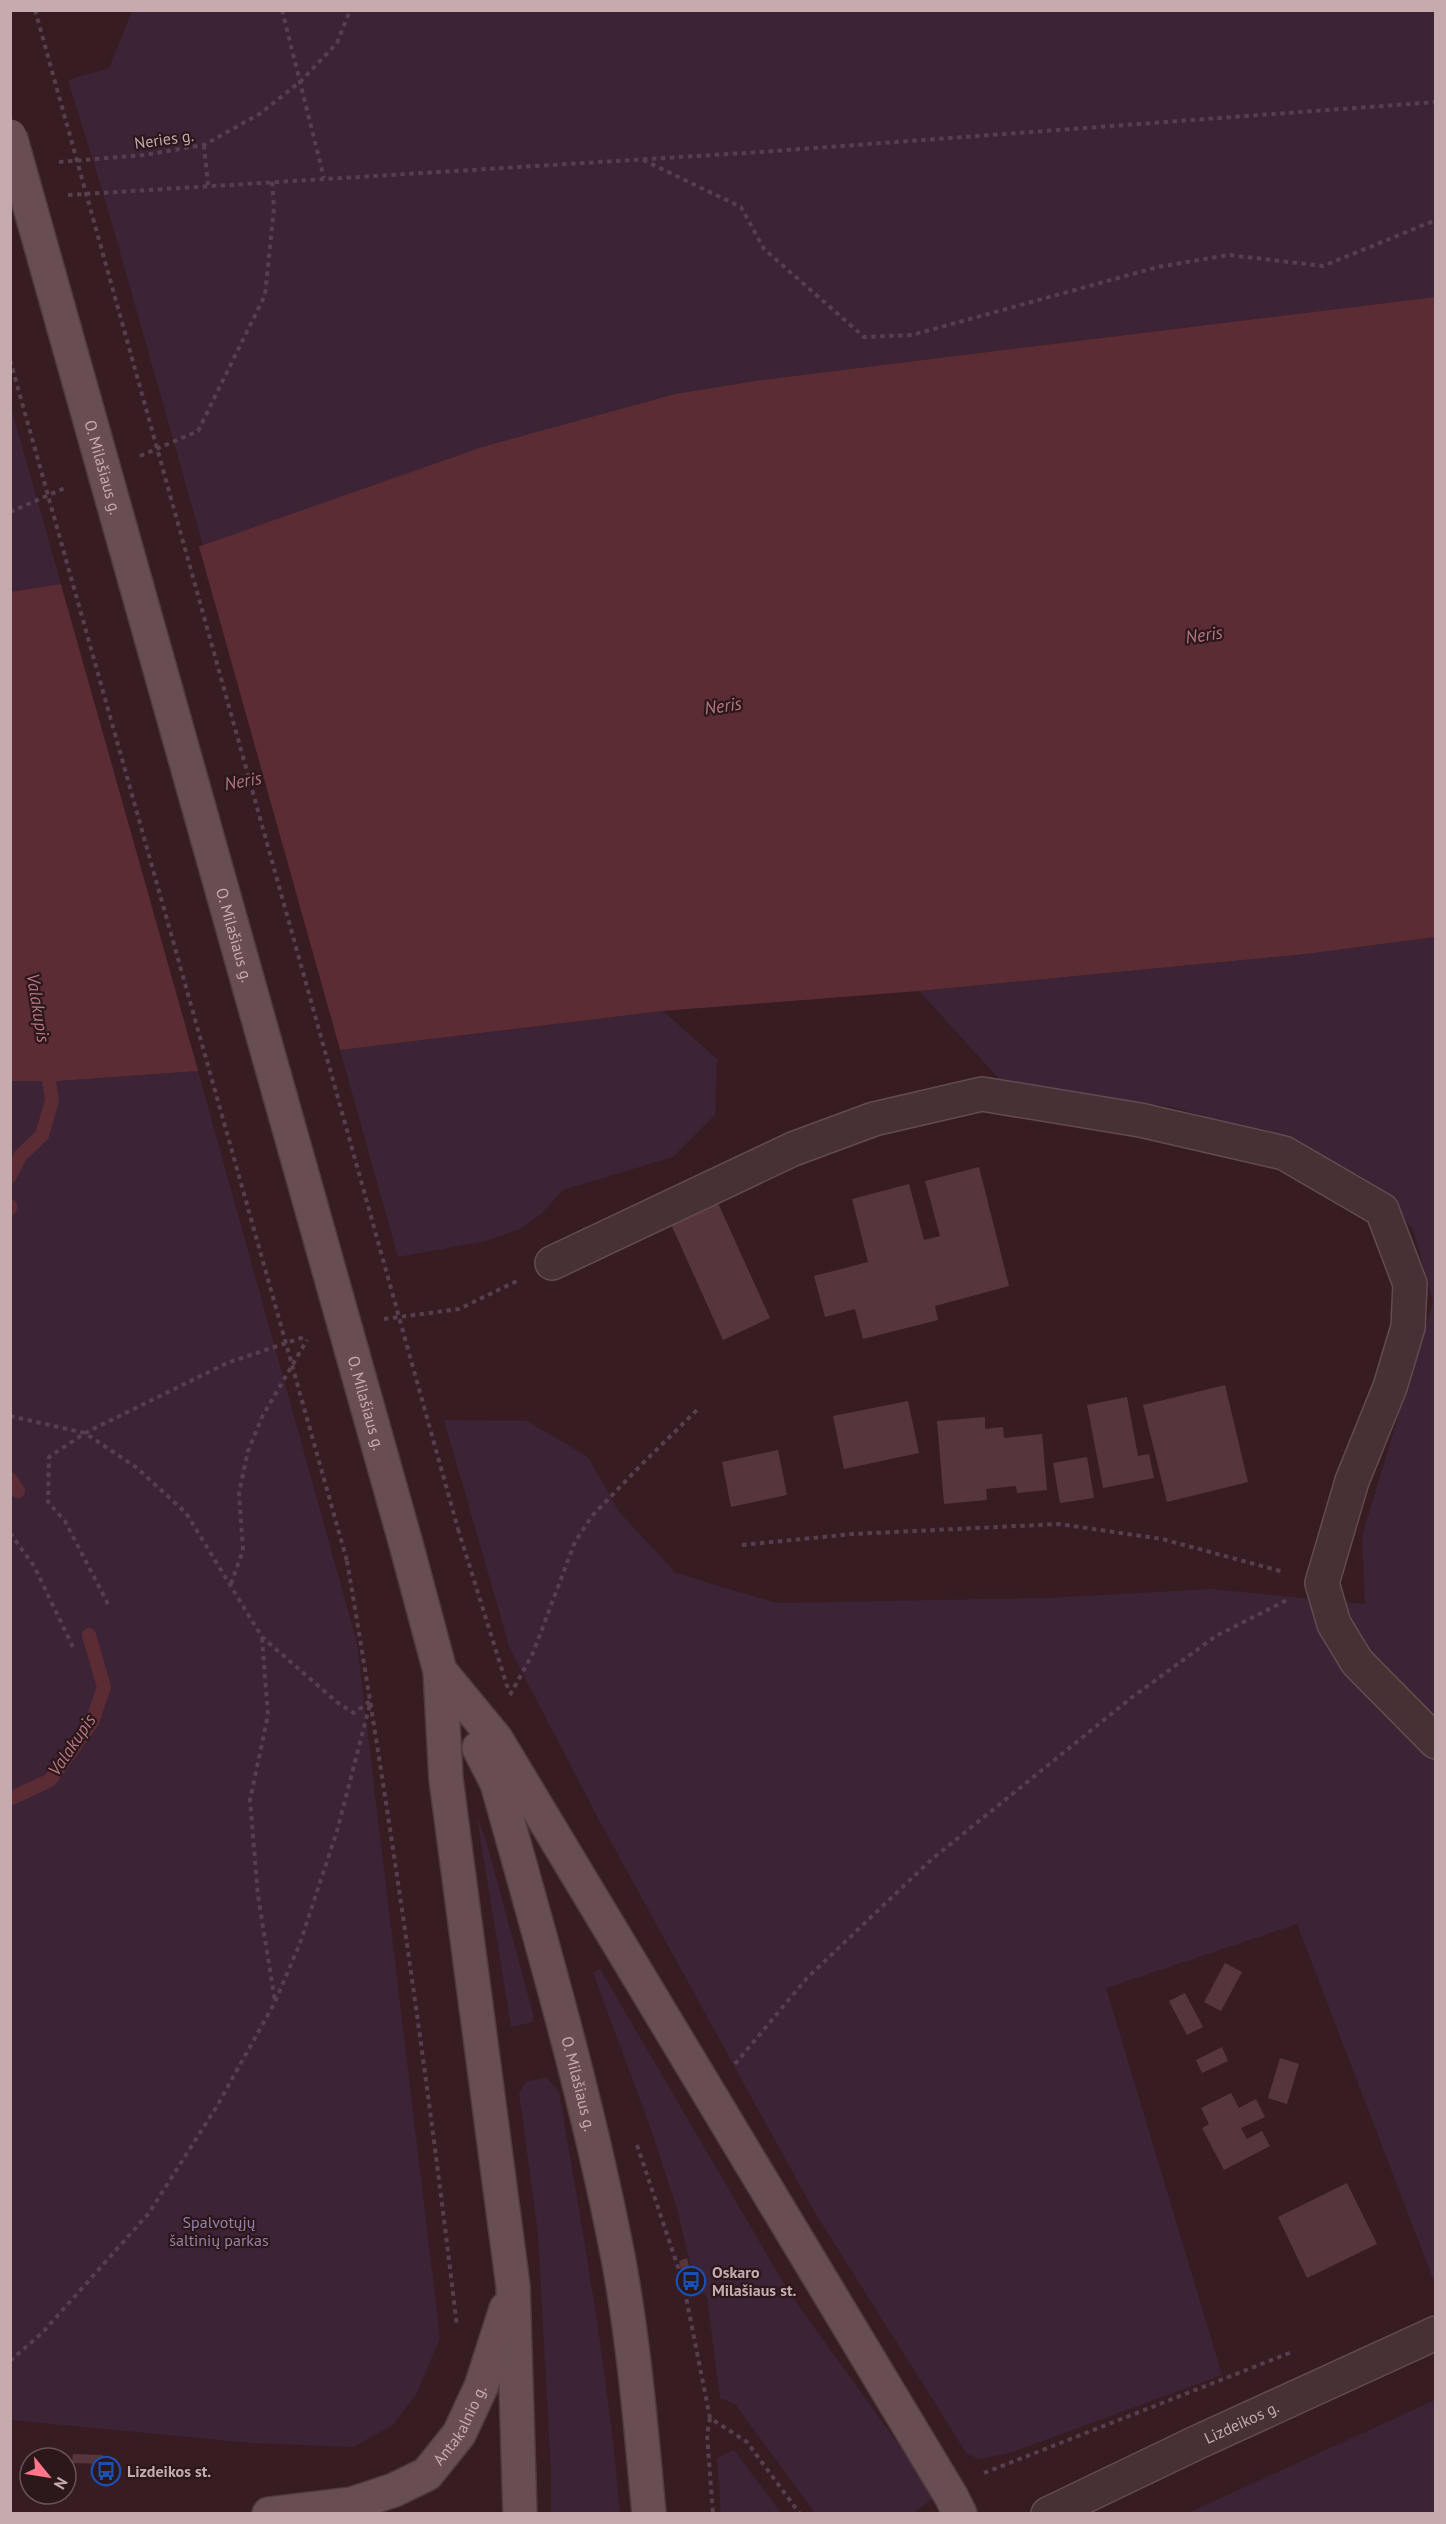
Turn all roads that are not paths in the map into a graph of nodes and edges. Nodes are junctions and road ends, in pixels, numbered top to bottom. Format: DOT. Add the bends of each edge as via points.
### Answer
graph roads {
  1 [pos="10,136"];
  2 [pos="552,1263"];
  3 [pos="440,1671"];
  4 [pos="1436,1742"];
  5 [pos="513,2286"];
  6 [pos="1436,2333"];
  7 [pos="269,2514"];
  8 [pos="520,2514"];
  9 [pos="649,2514"];
  10 [pos="960,2514"];
  11 [pos="1048,2514"];
  1 -- 3 [label="main road, O. Milašiaus g., bridge" via="43,197"];
  2 -- 4 [label="street" via="793,1149 874,1119 982,1094 1140,1120 1284,1153 1383,1210 1410,1284 1408,1327 1390,1387 1352,1481 1322,1583 1334,1624 1357,1662"];
  3 -- 5 [label="main road, O. Milašiaus g." via="446,1779"];
  3 -- 9 [label="main road, O. Milašiaus g." via="497,1783 578,2085 618,2258 640,2401"];
  3 -- 10 [label="main road" via="496,1739"];
  5 -- 7 [label="main road, Antakalnio g." via="481,2387 464,2425 427,2474 352,2504"];
  5 -- 8 [label="main road, O. Milašiaus g."];
  6 -- 11 [label="street, Lizdeikos g."];
}
